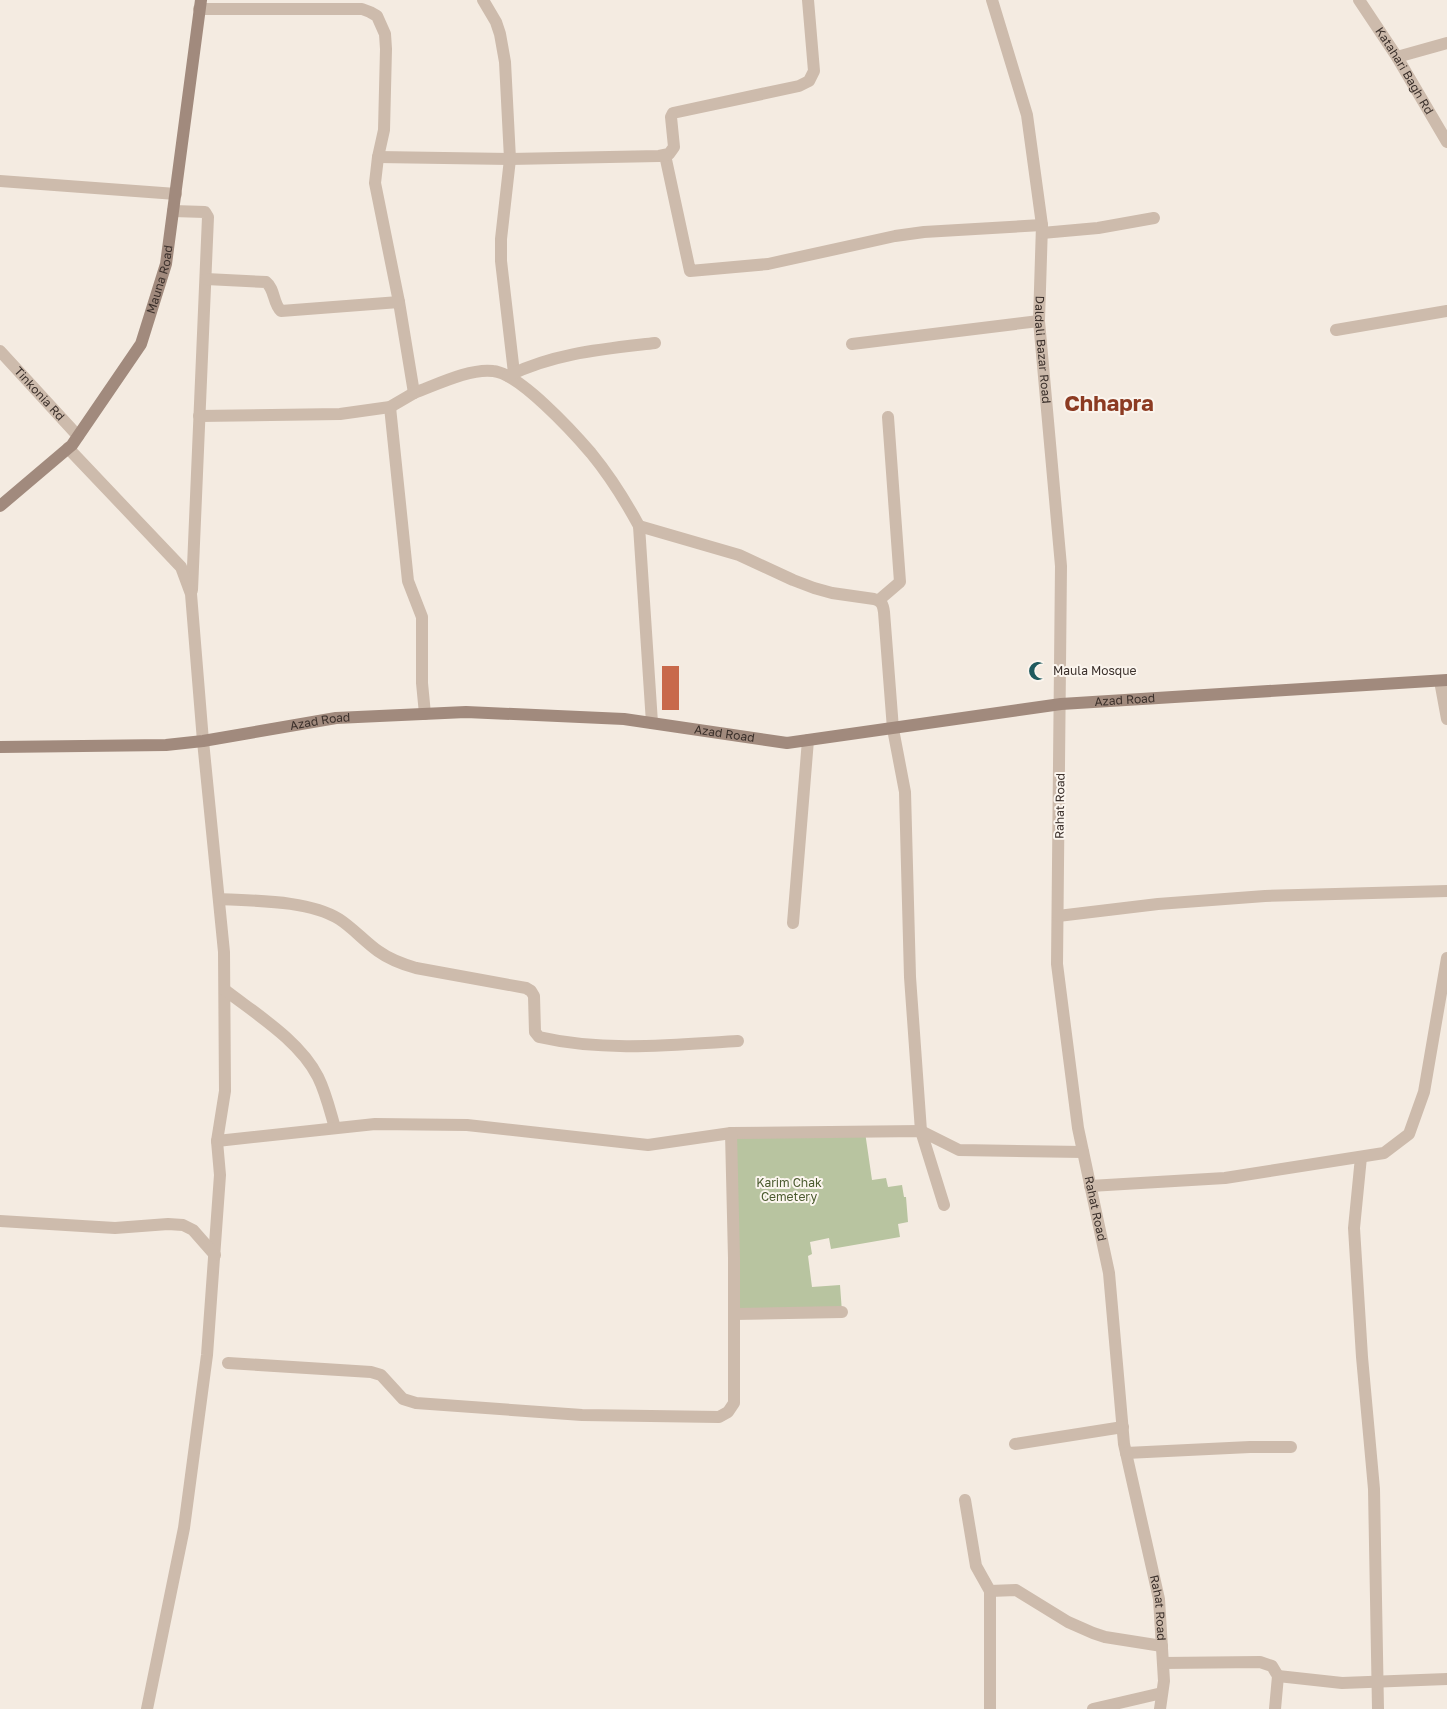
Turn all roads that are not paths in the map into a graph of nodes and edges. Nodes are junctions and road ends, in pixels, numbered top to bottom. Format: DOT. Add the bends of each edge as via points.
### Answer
graph roads {
  1 [pos="483,0"];
  2 [pos="808,0"];
  3 [pos="992,0"];
  4 [pos="1359,0"];
  5 [pos="200,5"];
  6 [pos="1447,43"];
  7 [pos="1397,57"];
  8 [pos="1446,137"];
  9 [pos="665,155"];
  10 [pos="378,157"];
  11 [pos="510,159"];
  12 [pos="0,182"];
  13 [pos="176,194"];
  14 [pos="173,211"];
  15 [pos="1154,218"];
  16 [pos="1042,229"];
  17 [pos="206,279"];
  18 [pos="399,302"];
  19 [pos="1447,311"];
  20 [pos="1039,321"];
  21 [pos="1336,330"];
  22 [pos="655,343"];
  23 [pos="852,344"];
  24 [pos="0,351"];
  25 [pos="511,375"];
  26 [pos="414,393"];
  27 [pos="390,407"];
  28 [pos="199,416"];
  29 [pos="888,417"];
  30 [pos="78,436"];
  31 [pos="68,448"];
  32 [pos="0,506"];
  33 [pos="639,526"];
  34 [pos="191,594"];
  35 [pos="879,600"];
  36 [pos="1444,681"];
  37 [pos="1061,704"];
  38 [pos="425,714"];
  39 [pos="1447,719"];
  40 [pos="652,723"];
  41 [pos="893,729"];
  42 [pos="808,740"];
  43 [pos="203,741"];
  44 [pos="0,747"];
  45 [pos="1447,891"];
  46 [pos="219,899"];
  47 [pos="1058,916"];
  48 [pos="794,923"];
  49 [pos="1447,958"];
  50 [pos="225,990"];
  51 [pos="738,1041"];
  52 [pos="335,1128"];
  53 [pos="921,1131"];
  54 [pos="731,1133"];
  55 [pos="217,1141"];
  56 [pos="1083,1152"];
  57 [pos="1361,1157"];
  58 [pos="1090,1186"];
  59 [pos="944,1205"];
  60 [pos="0,1221"];
  61 [pos="215,1255"];
  62 [pos="842,1312"];
  63 [pos="734,1314"];
  64 [pos="228,1363"];
  65 [pos="1123,1427"];
  66 [pos="1014,1444"];
  67 [pos="1291,1447"];
  68 [pos="1126,1453"];
  69 [pos="965,1500"];
  70 [pos="990,1592"];
  71 [pos="1162,1646"];
  72 [pos="1163,1663"];
  73 [pos="1278,1676"];
  74 [pos="1447,1679"];
  75 [pos="1377,1682"];
  76 [pos="1162,1693"];
  77 [pos="147,1709"];
  78 [pos="990,1709"];
  79 [pos="1093,1709"];
  80 [pos="1160,1709"];
  81 [pos="1275,1709"];
  82 [pos="1378,1709"];
  1 -- 11 [label="street" via="496,22 503,46"];
  2 -- 9 [label="street" via="814,72 809,81 799,86 673,113 674,147"];
  3 -- 16 [label="street, Daldali Bazar Road" via="1028,115"];
  4 -- 7 [label="street, Katahari Bagh Rd"];
  5 -- 10 [label="street" via="362,9 377,16 385,34 386,49 384,130"];
  5 -- 13 [label="street, Mauna Road"];
  6 -- 7 [label="street"];
  7 -- 8 [label="street, Katahari Bagh Rd"];
  9 -- 11 [label="street"];
  9 -- 16 [label="street" via="690,270 768,264 924,232"];
  10 -- 11 [label="street"];
  10 -- 18 [label="street" via="375,172 377,199"];
  11 -- 25 [label="street" via="501,261"];
  12 -- 13 [label="street"];
  13 -- 14 [label="street, Mauna Road"];
  14 -- 17 [label="street" via="208,214"];
  14 -- 30 [label="street, Mauna Road" via="166,264 141,344"];
  15 -- 16 [label="street" via="1098,228"];
  16 -- 20 [label="street, Daldali Bazar Road"];
  17 -- 18 [label="street" via="266,282 281,311"];
  17 -- 28 [label="street"];
  18 -- 26 [label="street"];
  19 -- 21 [label="street"];
  20 -- 23 [label="street"];
  20 -- 37 [label="street, Daldali Bazar Road" via="1061,566"];
  22 -- 25 [label="street" via="558,357"];
  24 -- 30 [label="street, Tinkonia Rd"];
  25 -- 26 [label="street" via="495,370 481,371"];
  25 -- 33 [label="street" via="591,454 626,501"];
  26 -- 27 [label="street"];
  27 -- 28 [label="street" via="340,414"];
  27 -- 38 [label="street" via="408,582 422,617"];
  28 -- 34 [label="street"];
  29 -- 35 [label="street" via="900,582"];
  30 -- 31 [label="street, Mauna Road"];
  31 -- 32 [label="street, Mauna Road"];
  31 -- 34 [label="street" via="180,567"];
  33 -- 35 [label="street" via="739,555 814,588"];
  33 -- 40 [label="street"];
  34 -- 43 [label="street"];
  35 -- 41 [label="street" via="884,612"];
  36 -- 37 [label="street, Azad Road"];
  36 -- 39 [label="street"];
  37 -- 41 [label="street, Azad Road"];
  37 -- 47 [label="street, Rahat Road"];
  38 -- 40 [label="street, Azad Road" via="466,712"];
  38 -- 43 [label="street, Azad Road" via="336,718"];
  40 -- 42 [label="street, Azad Road" via="787,743"];
  41 -- 42 [label="street, Azad Road"];
  41 -- 53 [label="street" via="905,792 910,976"];
  42 -- 48 [label="street"];
  43 -- 44 [label="street, Azad Road" via="166,745"];
  43 -- 46 [label="street"];
  45 -- 47 [label="street" via="1265,896"];
  46 -- 50 [label="street"];
  46 -- 51 [label="street" via="279,902 306,907 339,919 377,950 401,963 526,988 534,996 535,1032 539,1037 623,1046"];
  47 -- 56 [label="street, Rahat Road" via="1058,964"];
  49 -- 57 [label="street" via="1424,1092 1409,1134 1384,1153"];
  50 -- 52 [label="street" via="290,1041 306,1058 317,1076"];
  50 -- 55 [label="street" via="225,1091"];
  52 -- 54 [label="street" via="375,1124 467,1125 648,1144"];
  52 -- 55 [label="street"];
  53 -- 54 [label="street"];
  53 -- 56 [label="street" via="959,1150"];
  53 -- 59 [label="street"];
  54 -- 63 [label="street"];
  55 -- 61 [label="street" via="220,1175"];
  56 -- 58 [label="street, Rahat Road"];
  57 -- 58 [label="street" via="1225,1178"];
  57 -- 75 [label="street" via="1354,1228 1374,1489"];
  58 -- 65 [label="street, Rahat Road" via="1109,1273"];
  60 -- 61 [label="street" via="115,1228 183,1225 193,1230"];
  61 -- 77 [label="street" via="207,1355 184,1528"];
  62 -- 63 [label="street"];
  63 -- 64 [label="street" via="734,1403 719,1417 582,1415 416,1403 403,1399 382,1375 371,1372"];
  65 -- 66 [label="street"];
  65 -- 68 [label="street, Rahat Road"];
  67 -- 68 [label="street"];
  68 -- 71 [label="street, Rahat Road" via="1159,1599"];
  69 -- 70 [label="street" via="976,1566"];
  70 -- 71 [label="street" via="1016,1590 1068,1622 1093,1633"];
  70 -- 78 [label="street"];
  71 -- 72 [label="street, Rahat Road"];
  72 -- 73 [label="street" via="1260,1662 1272,1666"];
  72 -- 76 [label="street, Rahat Road"];
  73 -- 75 [label="street" via="1342,1683"];
  73 -- 81 [label="street"];
  74 -- 75 [label="street"];
  75 -- 82 [label="street"];
  76 -- 79 [label="street"];
  76 -- 80 [label="street, Rahat Road"];
}
